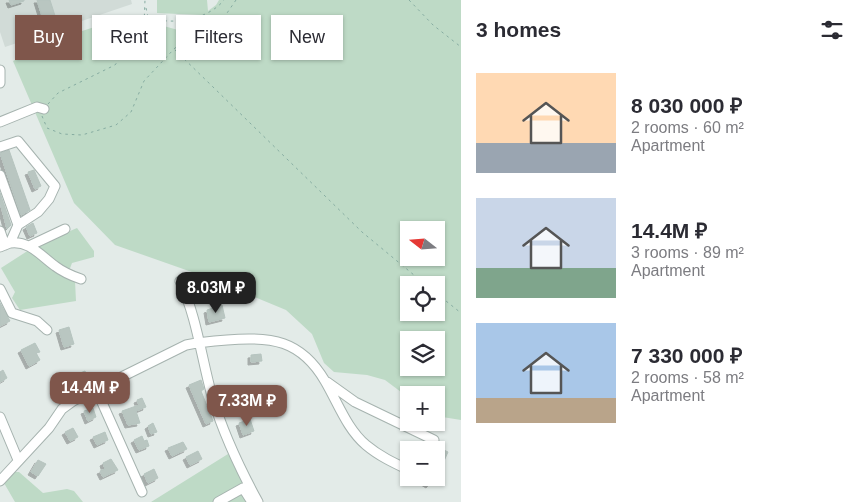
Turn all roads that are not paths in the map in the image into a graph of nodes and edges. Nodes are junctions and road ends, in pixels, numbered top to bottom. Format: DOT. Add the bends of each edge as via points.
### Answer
graph roads {
  1 [pos="0,70"];
  2 [pos="0,83"];
  3 [pos="44,109"];
  4 [pos="0,122"];
  5 [pos="0,148"];
  6 [pos="0,175"];
  7 [pos="18,225"];
  8 [pos="64,229"];
  9 [pos="0,231"];
  10 [pos="5,245"];
  11 [pos="29,246"];
  12 [pos="81,279"];
  13 [pos="180,281"];
  14 [pos="0,289"];
  15 [pos="47,330"];
  16 [pos="198,342"];
  17 [pos="324,380"];
  18 [pos="96,389"];
  19 [pos="0,417"];
  20 [pos="434,440"];
  21 [pos="18,460"];
  22 [pos="400,466"];
  23 [pos="0,481"];
  24 [pos="142,492"];
  25 [pos="218,502"];
  26 [pos="252,502"];
  27 [pos="258,502"];
  1 -- 2 [label="street"];
  3 -- 4 [label="street" via="37,107"];
  5 -- 7 [label="street" via="18,141 55,186 38,212"];
  6 -- 7 [label="street"];
  7 -- 10 [label="street"];
  8 -- 11 [label="street"];
  9 -- 10 [label="street"];
  10 -- 11 [label="street" via="18,242"];
  11 -- 12 [label="street" via="57,267"];
  13 -- 16 [label="street" via="194,316"];
  14 -- 15 [label="street" via="12,313 37,322"];
  16 -- 17 [label="street" via="271,338 299,352"];
  16 -- 18 [label="street"];
  16 -- 27 [label="street" via="224,430"];
  17 -- 20 [label="street" via="355,402"];
  17 -- 22 [label="street" via="353,431 365,445"];
  18 -- 21 [label="street" via="62,408 49,428"];
  18 -- 24 [label="street"];
  19 -- 21 [label="street"];
  21 -- 23 [label="street"];
  25 -- 26 [label="street" via="243,488"];
}
